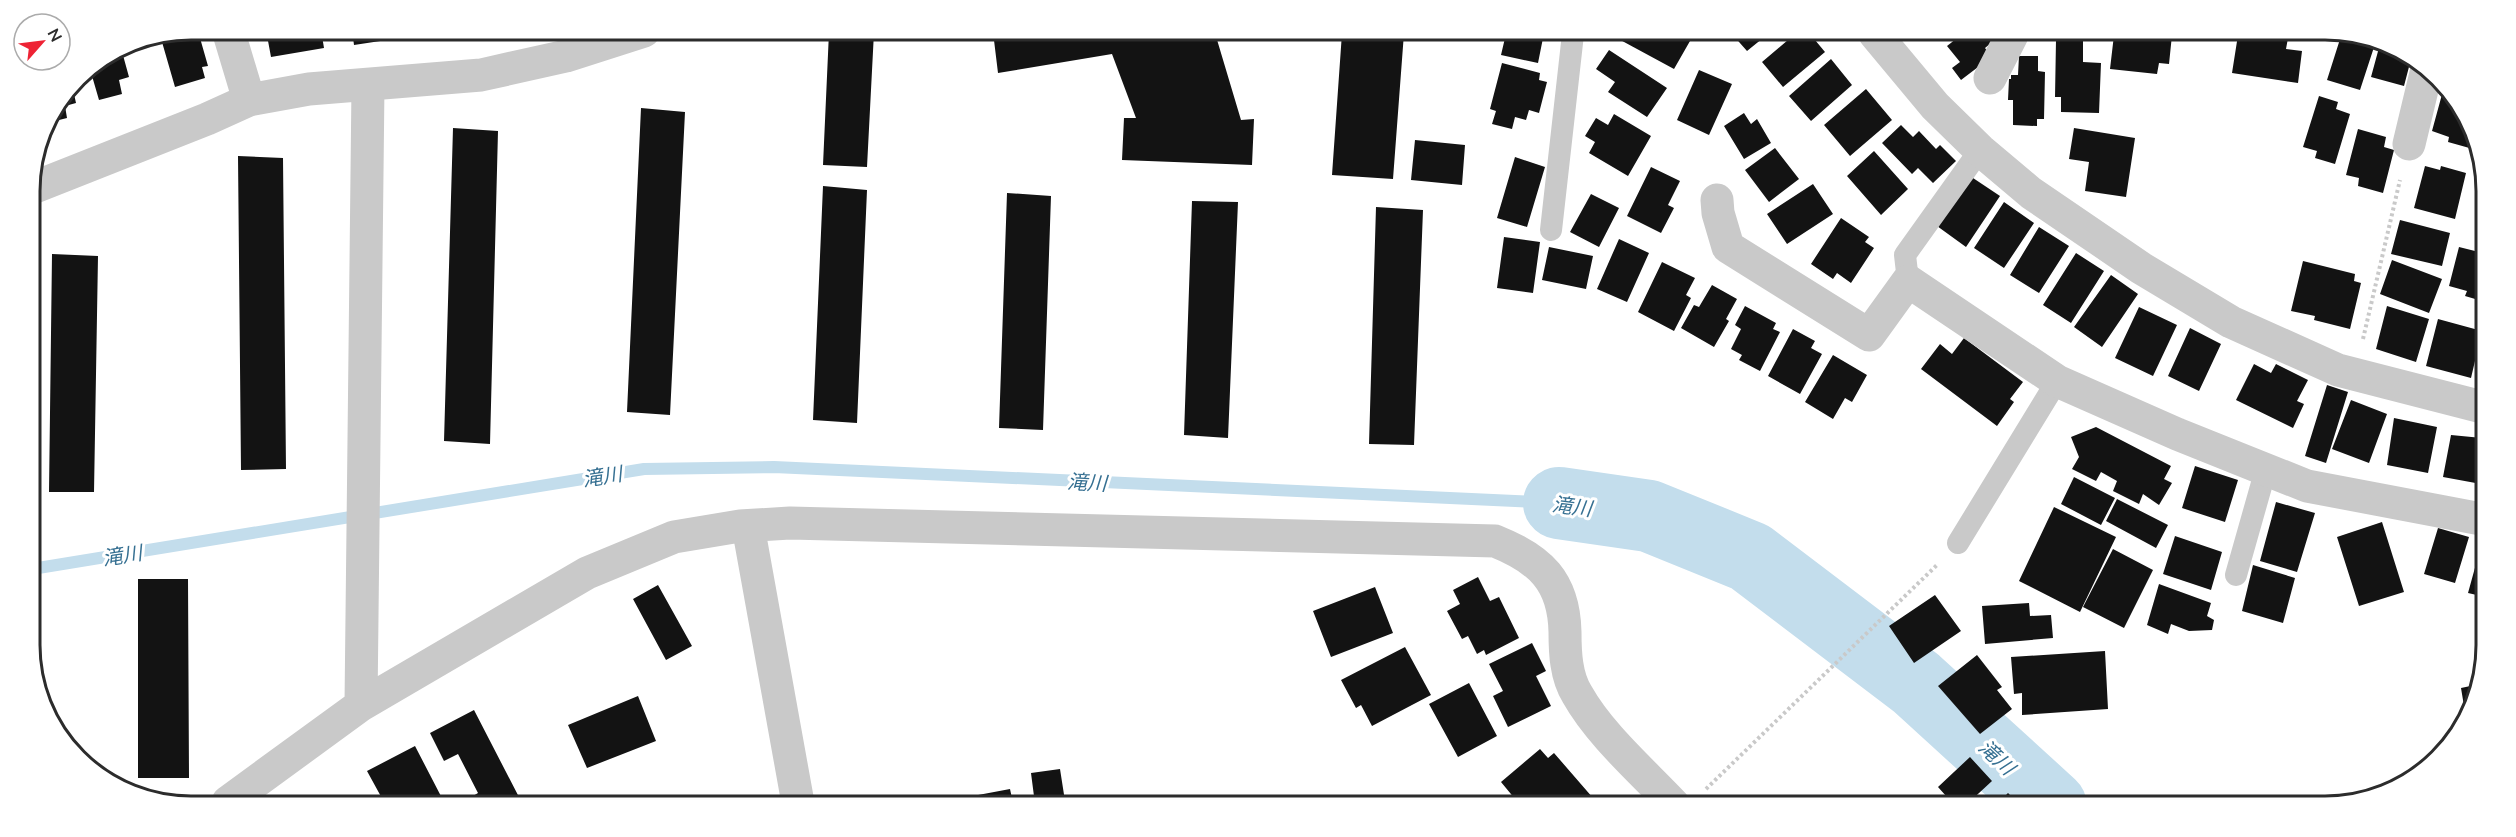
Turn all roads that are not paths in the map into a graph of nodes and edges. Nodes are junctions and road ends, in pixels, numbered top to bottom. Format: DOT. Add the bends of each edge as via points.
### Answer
graph roads {
  1 [pos="1572,40"];
  2 [pos="1880,40"];
  3 [pos="2009,40"];
  4 [pos="231,41"];
  5 [pos="613,41"];
  6 [pos="1990,78"];
  7 [pos="2425,79"];
  8 [pos="368,85"];
  9 [pos="249,100"];
  10 [pos="2409,144"];
  11 [pos="1980,150"];
  12 [pos="41,185"];
  13 [pos="1717,200"];
  14 [pos="1551,230"];
  15 [pos="1908,281"];
  16 [pos="2057,381"];
  17 [pos="2476,405"];
  18 [pos="2266,470"];
  19 [pos="2476,518"];
  20 [pos="748,526"];
  21 [pos="1958,543"];
  22 [pos="2236,575"];
  23 [pos="361,705"];
  24 [pos="236,796"];
  25 [pos="797,796"];
  26 [pos="1680,796"];
  1 -- 14 [label="lane"];
  2 -- 11 [label="street" via="1935,106"];
  3 -- 6 [label="street"];
  4 -- 9 [label="street"];
  5 -- 8 [label="street" via="481,75"];
  7 -- 10 [label="street"];
  8 -- 9 [label="street" via="309,89"];
  8 -- 23 [label="street"];
  9 -- 12 [label="street"];
  11 -- 15 [label="lane" via="1905,255"];
  11 -- 17 [label="street" via="2031,193 2141,268 2231,322 2338,370"];
  13 -- 15 [label="street" via="1728,247 1869,335"];
  15 -- 16 [label="street"];
  16 -- 18 [label="street"];
  16 -- 21 [label="lane"];
  18 -- 19 [label="street" via="2307,486"];
  18 -- 22 [label="lane"];
  20 -- 23 [label="street" via="674,537 587,573"];
  20 -- 25 [label="street"];
  20 -- 26 [label="street" via="1496,541 1524,553 1554,581 1565,619 1565,660 1575,693 1596,722"];
  23 -- 24 [label="street"];
}
